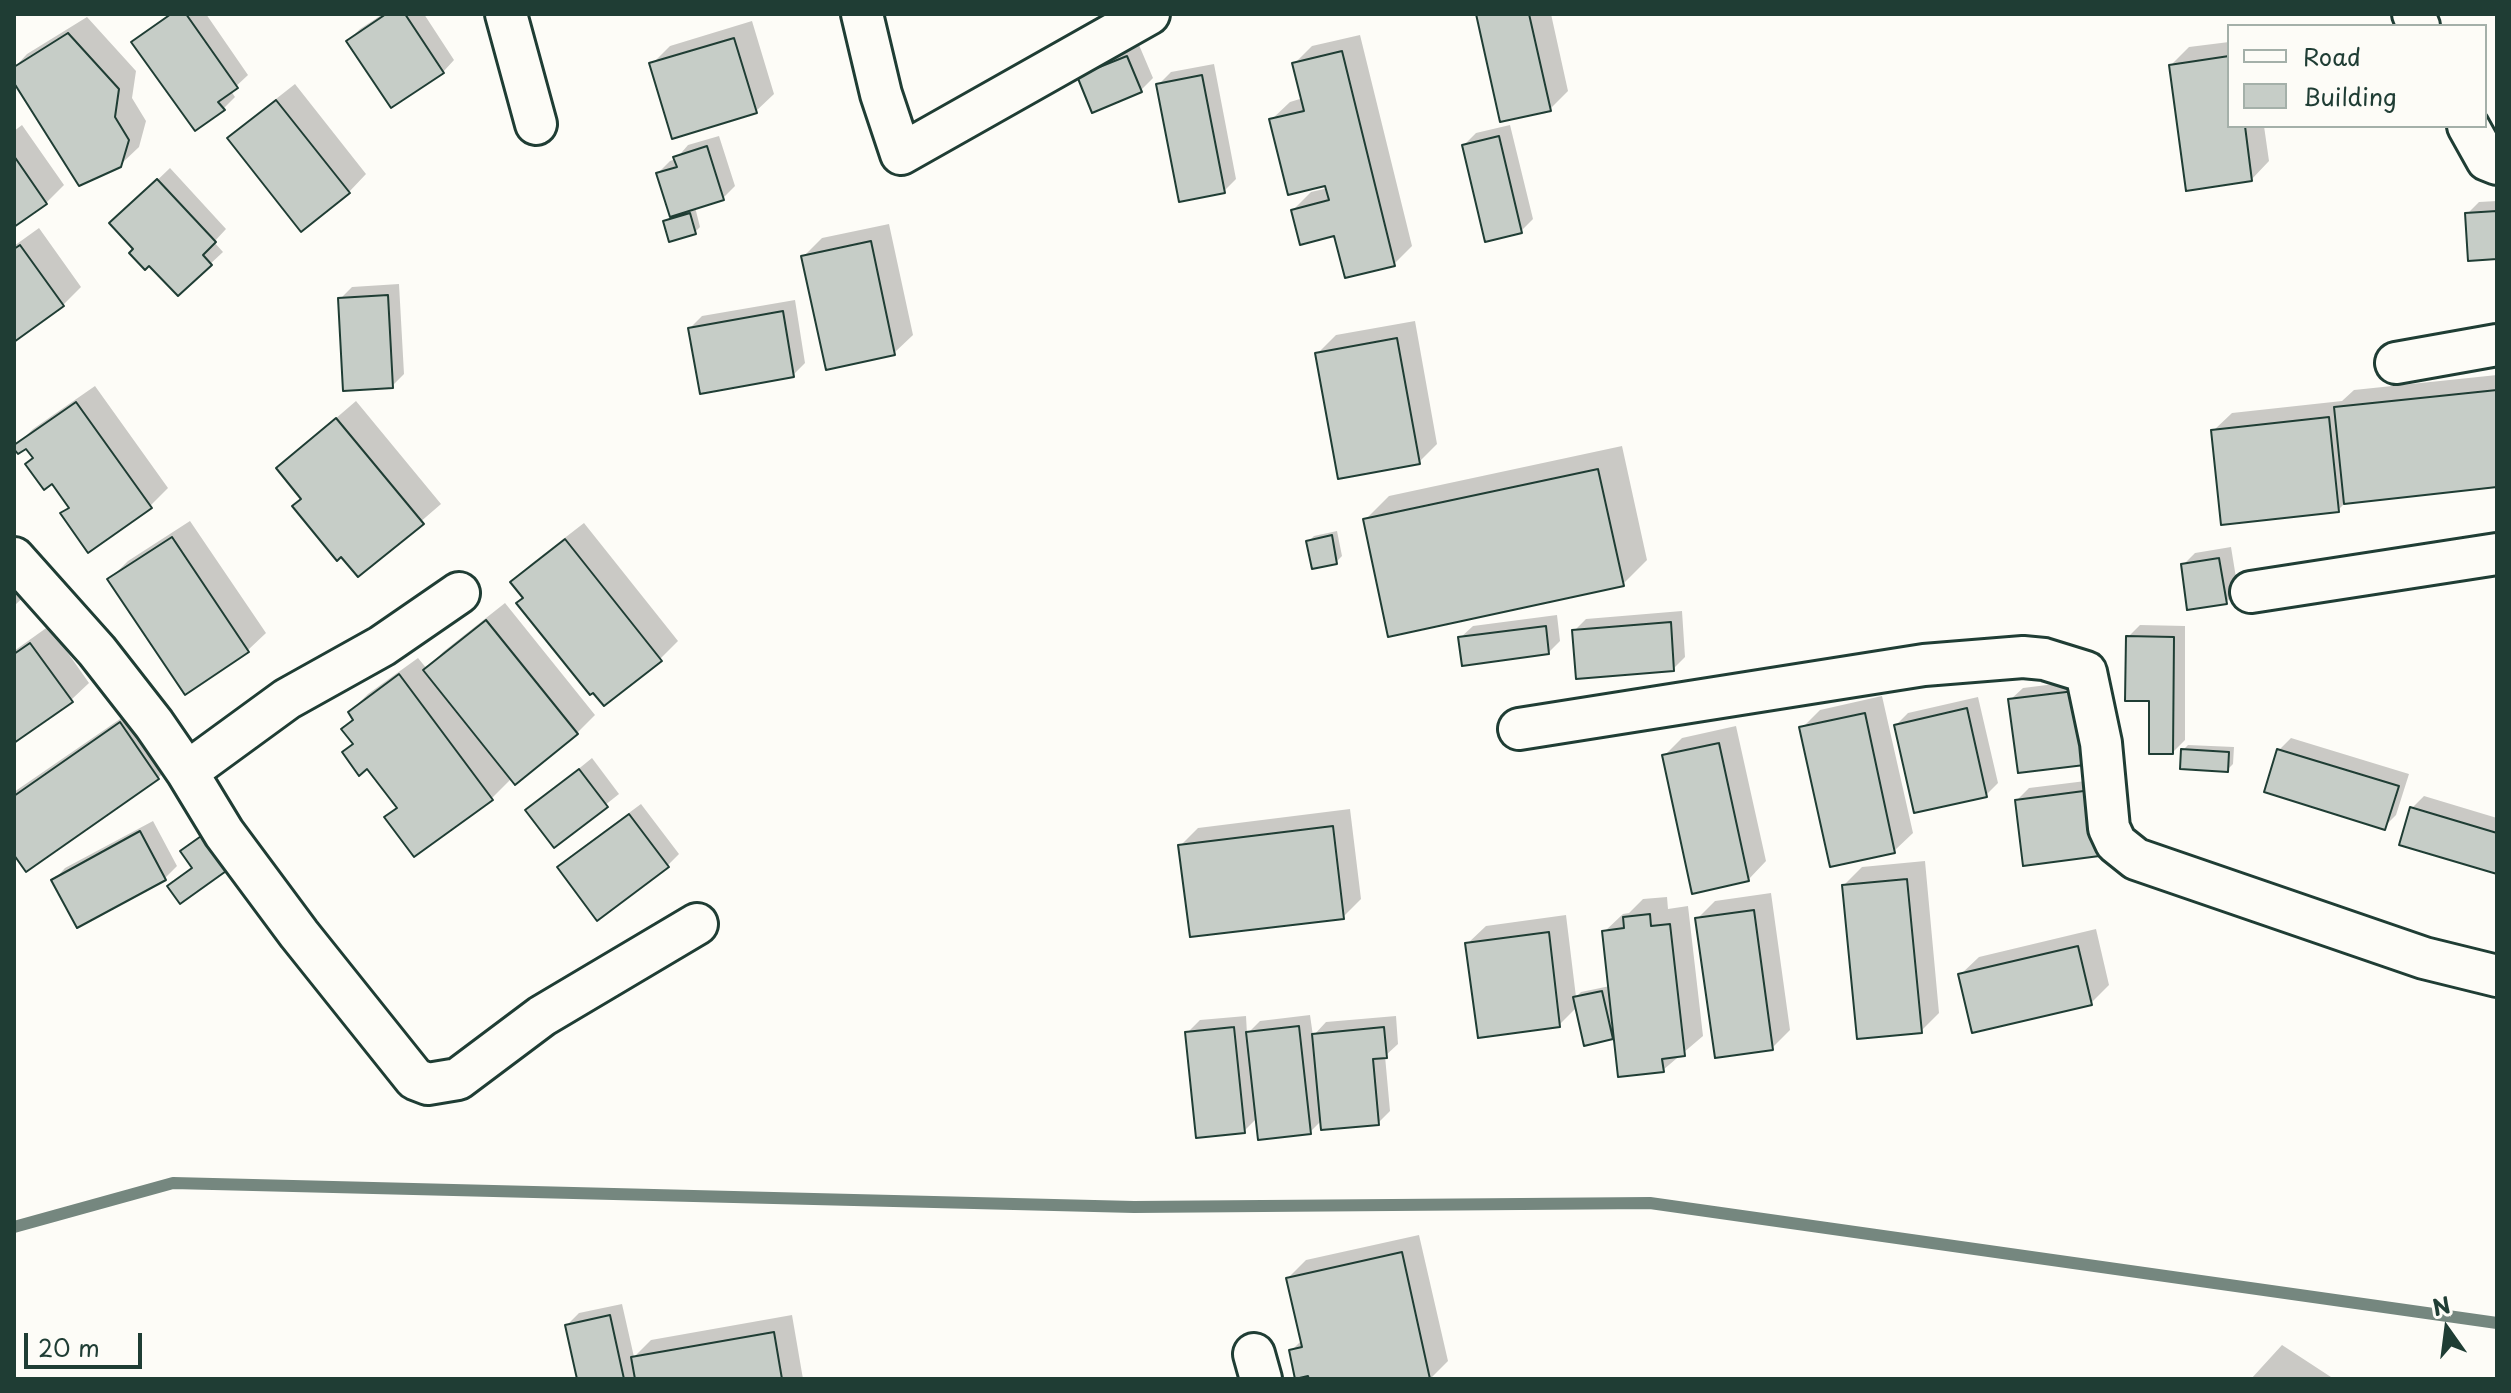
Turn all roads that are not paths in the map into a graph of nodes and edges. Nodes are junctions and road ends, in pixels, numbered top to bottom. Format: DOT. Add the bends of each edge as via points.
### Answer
graph roads {
  1 [pos="506,14"];
  2 [pos="862,14"];
  3 [pos="1149,14"];
  4 [pos="536,124"];
  5 [pos="2469,128"];
  6 [pos="2497,164"];
  7 [pos="2497,345"];
  8 [pos="2396,363"];
  9 [pos="2497,554"];
  10 [pos="14,558"];
  11 [pos="2251,592"];
  12 [pos="459,593"];
  13 [pos="1519,729"];
  14 [pos="187,772"];
  15 [pos="697,924"];
  16 [pos="2497,976"];
  1 -- 4 [label="street"];
  2 -- 3 [label="street" via="901,154"];
  5 -- 6 [label="street" via="2487,160"];
  7 -- 8 [label="street"];
  9 -- 11 [label="street"];
  10 -- 14 [label="street" via="97,651"];
  12 -- 14 [label="street" via="382,646 287,699"];
  13 -- 16 [label="street" via="1924,665 2044,659 2086,672 2101,743 2109,828 2116,843 2136,859 2424,958"];
  14 -- 15 [label="street" via="224,833 299,934 401,1064 428,1084 458,1079 542,1016"];
}
